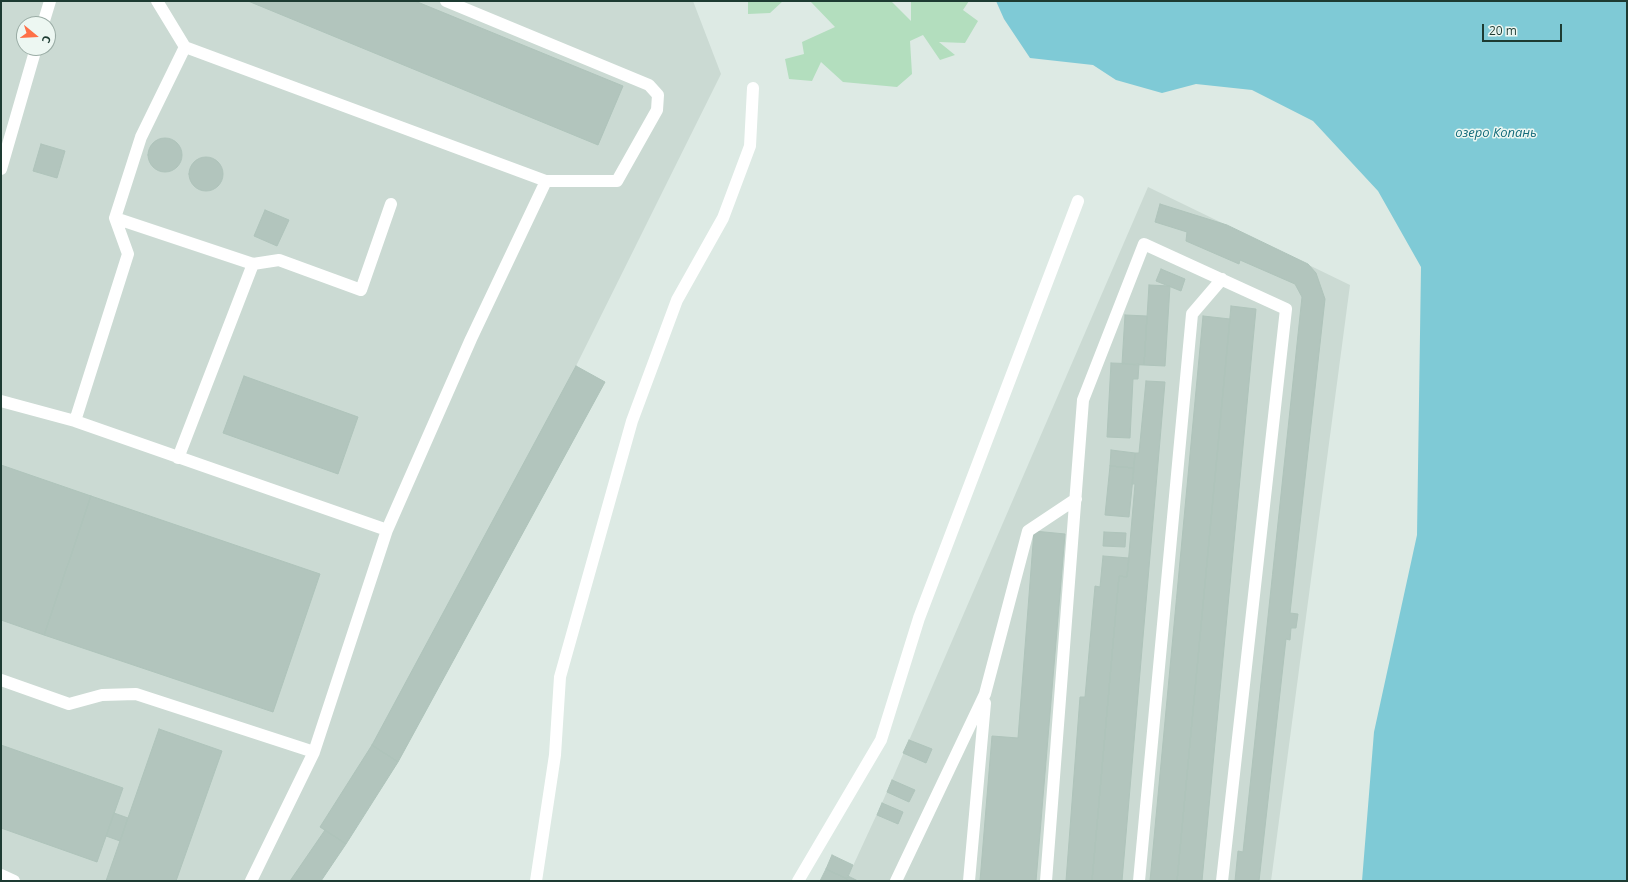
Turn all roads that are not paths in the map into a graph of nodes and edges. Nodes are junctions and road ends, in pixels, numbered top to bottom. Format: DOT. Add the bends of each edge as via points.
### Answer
graph roads {
  1 [pos="50,1"];
  2 [pos="158,1"];
  3 [pos="446,1"];
  4 [pos="45,16"];
  5 [pos="185,47"];
  6 [pos="34,56"];
  7 [pos="753,88"];
  8 [pos="1,170"];
  9 [pos="546,181"];
  10 [pos="1078,201"];
  11 [pos="391,204"];
  12 [pos="114,218"];
  13 [pos="252,264"];
  14 [pos="1222,279"];
  15 [pos="1,400"];
  16 [pos="75,421"];
  17 [pos="178,458"];
  18 [pos="1076,499"];
  19 [pos="386,530"];
  20 [pos="1,680"];
  21 [pos="985,694"];
  22 [pos="314,752"];
  23 [pos="1,875"];
  24 [pos="14,881"];
  25 [pos="251,881"];
  26 [pos="536,881"];
  27 [pos="798,881"];
  28 [pos="896,881"];
  29 [pos="969,881"];
  30 [pos="1046,881"];
  31 [pos="1139,881"];
  32 [pos="1222,881"];
  1 -- 4 [label="lane"];
  2 -- 5 [label="lane"];
  3 -- 9 [label="lane" via="650,85 658,95 657,110 617,181"];
  5 -- 9 [label="lane"];
  5 -- 12 [label="lane" via="141,137"];
  6 -- 8 [label="lane"];
  7 -- 26 [label="lane" via="750,146 724,218 677,300 632,421 560,677 555,755"];
  9 -- 19 [label="lane" via="471,339"];
  10 -- 27 [label="lane" via="919,618 881,740"];
  11 -- 13 [label="lane" via="360,290 279,260"];
  12 -- 13 [label="lane"];
  12 -- 16 [label="lane" via="128,254"];
  13 -- 17 [label="lane"];
  14 -- 18 [label="lane" via="1144,244 1083,400"];
  14 -- 31 [label="lane" via="1192,314"];
  14 -- 32 [label="lane" via="1286,309"];
  15 -- 16 [label="lane"];
  16 -- 17 [label="lane"];
  17 -- 19 [label="lane"];
  18 -- 21 [label="lane" via="1028,531"];
  18 -- 30 [label="lane"];
  19 -- 22 [label="lane"];
  20 -- 22 [label="lane" via="69,704 102,695 136,694"];
  21 -- 28 [label="lane"];
  21 -- 29 [label="lane"];
  22 -- 25 [label="lane"];
  23 -- 24 [label="lane"];
}
